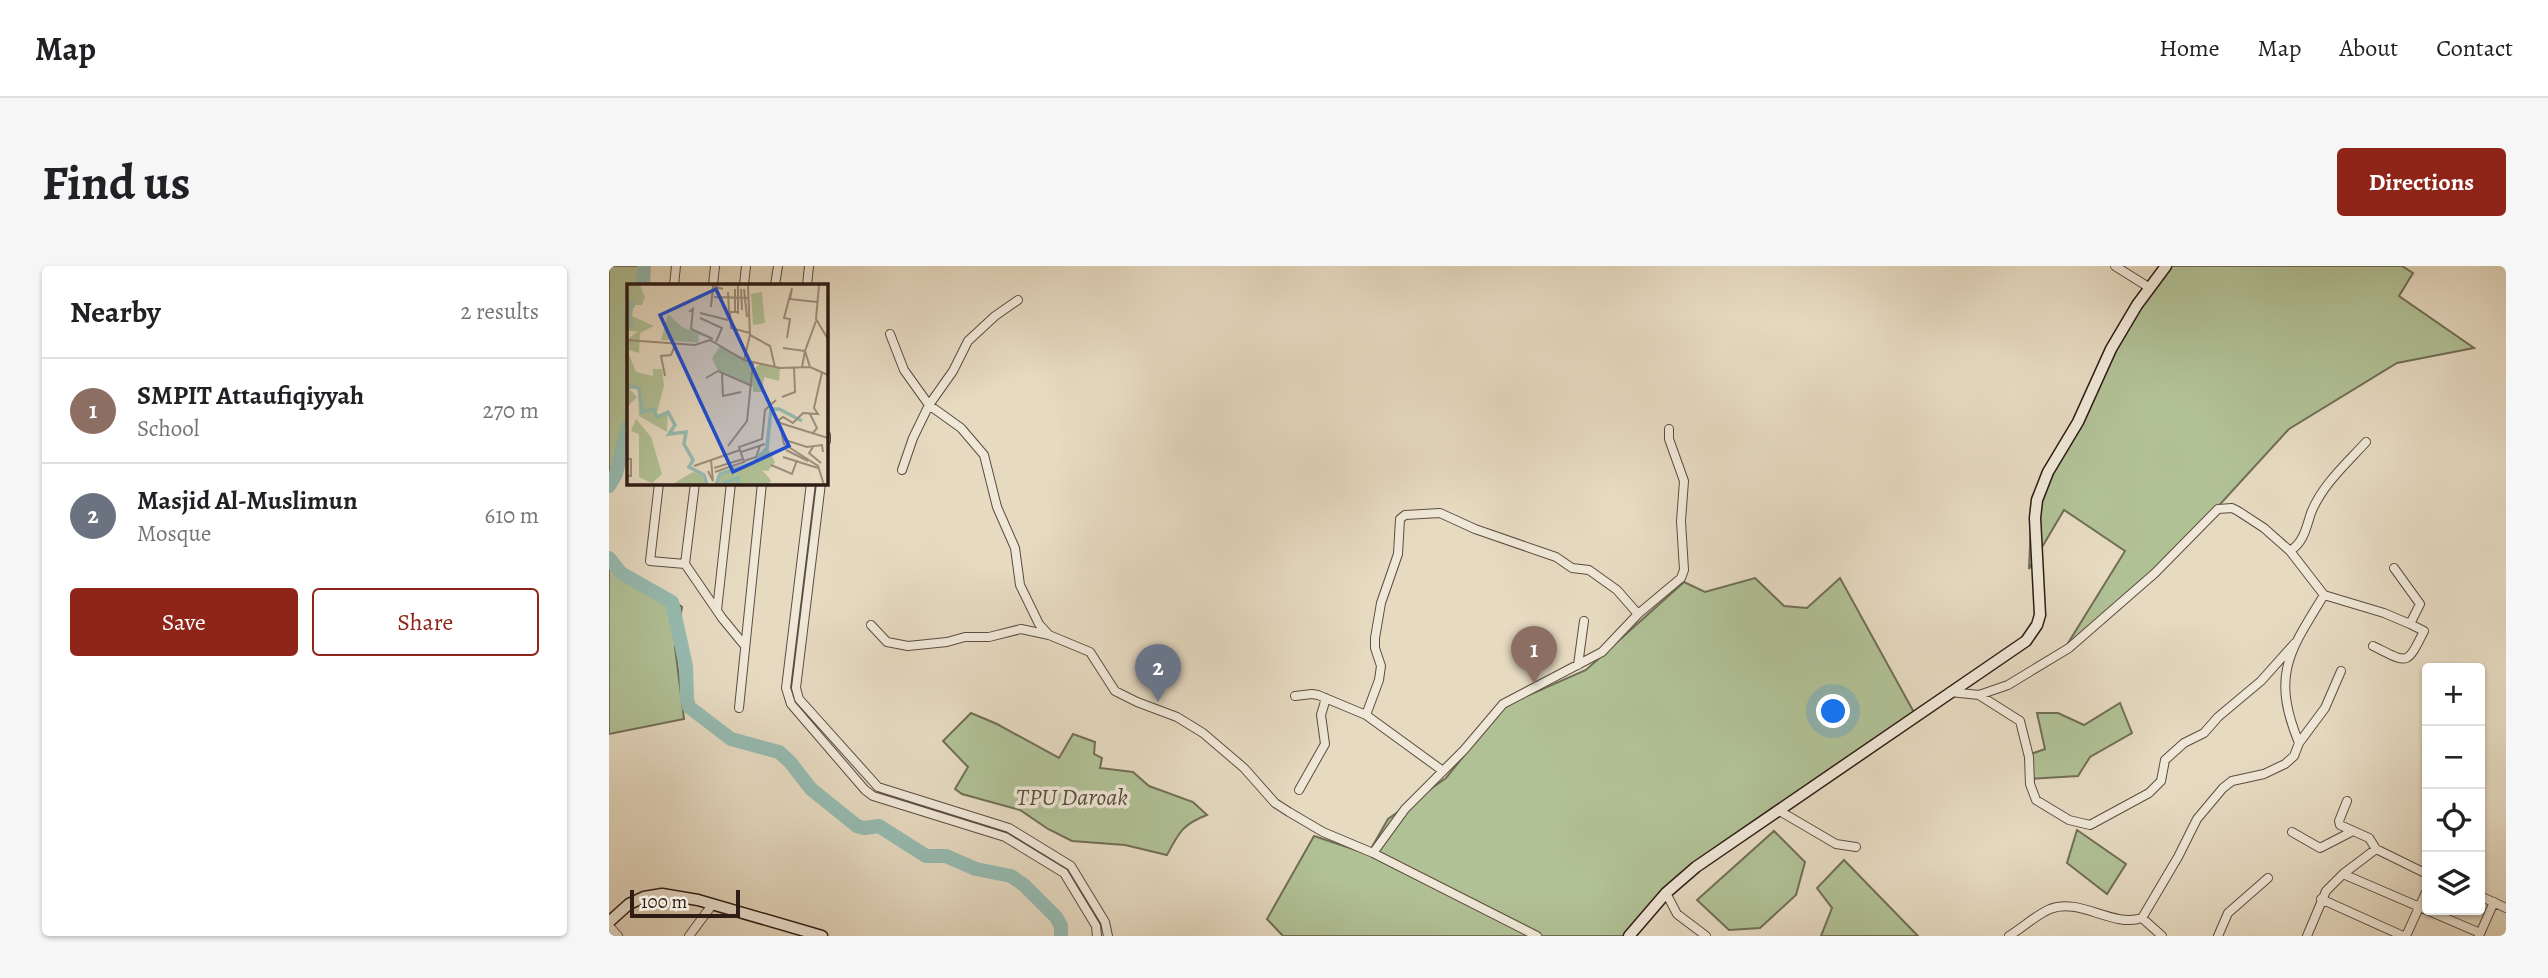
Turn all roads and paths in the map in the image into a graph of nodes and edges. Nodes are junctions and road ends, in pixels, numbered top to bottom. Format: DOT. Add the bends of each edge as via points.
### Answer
graph roads {
  1 [pos="677,266"];
  2 [pos="715,266"];
  3 [pos="746,266"];
  4 [pos="778,266"];
  5 [pos="809,266"];
  6 [pos="2115,266"];
  7 [pos="2166,266"];
  8 [pos="674,284"];
  9 [pos="713,284"];
  10 [pos="744,284"];
  11 [pos="775,284"];
  12 [pos="807,284"];
  13 [pos="2150,288"];
  14 [pos="1018,300"];
  15 [pos="890,334"];
  16 [pos="929,405"];
  17 [pos="1669,429"];
  18 [pos="2365,442"];
  19 [pos="902,470"];
  20 [pos="659,485"];
  21 [pos="695,485"];
  22 [pos="730,485"];
  23 [pos="762,485"];
  24 [pos="811,485"];
  25 [pos="821,485"];
  26 [pos="2290,551"];
  27 [pos="685,564"];
  28 [pos="2393,568"];
  29 [pos="2324,595"];
  30 [pos="717,610"];
  31 [pos="1638,614"];
  32 [pos="1584,621"];
  33 [pos="2410,624"];
  34 [pos="871,625"];
  35 [pos="1049,635"];
  36 [pos="2295,643"];
  37 [pos="745,646"];
  38 [pos="2373,646"];
  39 [pos="1578,665"];
  40 [pos="2341,671"];
  41 [pos="1950,692"];
  42 [pos="1979,695"];
  43 [pos="1295,696"];
  44 [pos="1326,698"];
  45 [pos="739,708"];
  46 [pos="1366,715"];
  47 [pos="2299,743"];
  48 [pos="1443,771"];
  49 [pos="1299,790"];
  50 [pos="2347,801"];
  51 [pos="1778,810"];
  52 [pos="2353,831"];
  53 [pos="2292,832"];
  54 [pos="1856,847"];
  55 [pos="2377,849"];
  56 [pos="1373,853"];
  57 [pos="2422,872"];
  58 [pos="2343,874"];
  59 [pos="2268,878"];
  60 [pos="1666,893"];
  61 [pos="2485,898"];
  62 [pos="2321,899"];
  63 [pos="2422,901"];
  64 [pos="2494,902"];
  65 [pos="712,905"];
  66 [pos="2419,907"];
  67 [pos="2506,908"];
  68 [pos="2142,918"];
  69 [pos="609,924"];
  70 [pos="2308,934"];
  71 [pos="2480,935"];
  72 [pos="618,936"];
  73 [pos="689,936"];
  74 [pos="822,936"];
  75 [pos="1097,936"];
  76 [pos="1108,936"];
  77 [pos="1537,936"];
  78 [pos="1629,936"];
  79 [pos="1706,936"];
  80 [pos="2009,936"];
  81 [pos="2162,936"];
  82 [pos="2218,936"];
  83 [pos="2318,936"];
  84 [pos="2405,936"];
  1 -- 8 [label="street"];
  2 -- 9 [label="street"];
  3 -- 10 [label="street"];
  4 -- 11 [label="street"];
  5 -- 12 [label="street"];
  6 -- 13 [label="street"];
  7 -- 13 [label="main road"];
  13 -- 41 [label="main road" via="2111,349 2037,500 2037,625 2016,649"];
  14 -- 16 [label="street" via="968,341"];
  15 -- 16 [label="street" via="904,370"];
  16 -- 19 [label="street"];
  16 -- 35 [label="street" via="961,428 985,455 997,507 1015,548 1020,585"];
  17 -- 31 [label="street" via="1684,481 1684,570 1681,578"];
  18 -- 26 [label="street" via="2325,487 2302,539"];
  20 -- 27 [label="street" via="650,561"];
  21 -- 27 [label="street"];
  22 -- 30 [label="street"];
  23 -- 37 [label="street"];
  24 -- 75 [label="street" via="786,688 791,704 873,796 1005,837 1064,873"];
  25 -- 76 [label="street" via="796,688 799,699 878,787 1009,828 1071,866 1105,922"];
  26 -- 29 [label="street"];
  26 -- 42 [label="street" via="2238,511 2218,509 2155,573 2069,648 2008,685"];
  27 -- 30 [label="street"];
  28 -- 33 [label="street" via="2420,604"];
  29 -- 33 [label="street"];
  29 -- 36 [label="street"];
  30 -- 37 [label="street"];
  31 -- 39 [label="street" via="1602,652"];
  31 -- 46 [label="street" via="1617,590 1589,570 1572,568 1556,557 1440,513 1405,515 1400,519 1398,554 1381,603 1375,638 1381,666"];
  32 -- 39 [label="street"];
  33 -- 38 [label="street" via="2424,631 2412,656 2400,659"];
  34 -- 35 [label="street" via="887,642 908,646 1021,629"];
  35 -- 56 [label="street" via="1090,652 1115,691 1203,733 1289,813"];
  36 -- 42 [label="street" via="2204,733 2165,760 2157,786 2090,825 2069,820 2036,800 2029,784 2029,757 2020,721"];
  36 -- 47 [label="street" via="2287,664 2286,692"];
  37 -- 45 [label="street"];
  39 -- 48 [label="street" via="1503,704"];
  40 -- 47 [label="street" via="2325,708"];
  41 -- 42 [label="street"];
  41 -- 51 [label="main road"];
  43 -- 44 [label="street"];
  44 -- 46 [label="street"];
  44 -- 49 [label="street" via="1321,715 1325,744"];
  46 -- 48 [label="street"];
  47 -- 68 [label="street" via="2285,764 2223,788 2197,819"];
  48 -- 56 [label="street" via="1405,809"];
  50 -- 52 [label="street" via="2339,821"];
  51 -- 54 [label="street" via="1836,844"];
  51 -- 60 [label="main road"];
  52 -- 53 [label="street" via="2320,848"];
  52 -- 55 [label="street" via="2369,838"];
  55 -- 57 [label="street"];
  55 -- 58 [label="street"];
  56 -- 77 [label="street"];
  58 -- 62 [label="street"];
  58 -- 66 [label="street"];
  59 -- 82 [label="street" via="2228,913"];
  60 -- 78 [label="main road"];
  60 -- 79 [label="street" via="1677,914"];
  61 -- 64 [label="street"];
  62 -- 70 [label="street"];
  62 -- 84 [label="street"];
  63 -- 66 [label="street"];
  64 -- 67 [label="street"];
  64 -- 71 [label="street"];
  65 -- 69 [label="main road" via="655,895 629,904"];
  65 -- 73 [label="street"];
  65 -- 74 [label="main road"];
  66 -- 71 [label="street"];
  66 -- 84 [label="street"];
  68 -- 80 [label="street" via="2051,909"];
  68 -- 81 [label="street"];
  69 -- 72 [label="street"];
  70 -- 83 [label="street"];
}
